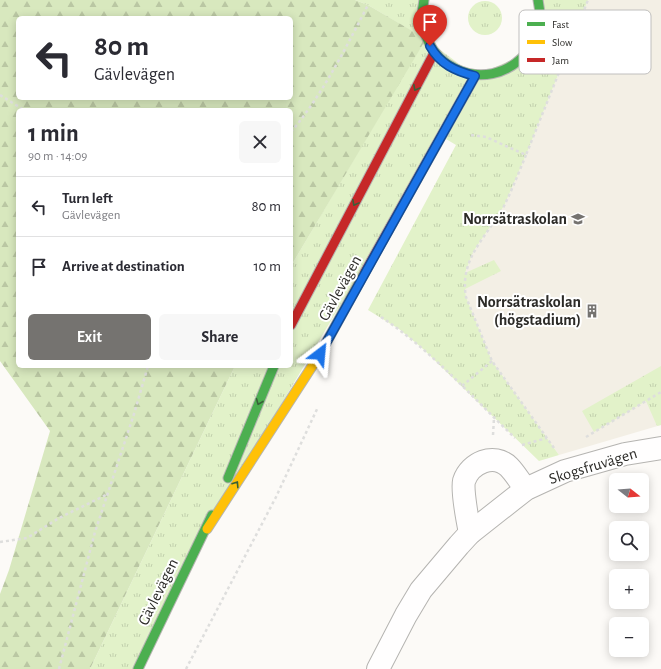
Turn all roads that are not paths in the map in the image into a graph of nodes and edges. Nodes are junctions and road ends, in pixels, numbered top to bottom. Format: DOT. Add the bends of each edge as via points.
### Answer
graph roads {
  1 [pos="424,0"];
  2 [pos="538,0"];
  3 [pos="540,10"];
  4 [pos="434,53"];
  5 [pos="519,61"];
  6 [pos="475,76"];
  7 [pos="293,321"];
  8 [pos="273,368"];
  9 [pos="661,448"];
  10 [pos="526,489"];
  11 [pos="207,529"];
  12 [pos="470,533"];
  13 [pos="138,669"];
  14 [pos="378,669"];
  1 -- 4 [label="main road" via="422,24 426,39"];
  2 -- 3 [label="main road"];
  4 -- 6 [label="main road" via="460,72"];
  4 -- 7 [label="main road, Gävlevägen, one-way"];
  5 -- 6 [label="main road" via="496,75"];
  11 -- 6 [label="main road, Gävlevägen, one-way" via="320,354"];
  8 -- 11 [label="main road, Gävlevägen, one-way"];
  9 -- 10 [label="street, Skogsfruvägen" via="625,454 565,471"];
  10 -- 12 [label="street, Skogsfruvägen"];
  10 -- 12 [label="street" via="508,466 495,460 484,461 473,467 464,482"];
  11 -- 13 [label="main road, Gävlevägen"];
  12 -- 14 [label="street, Skogsfruvägen" via="421,590"];
}
